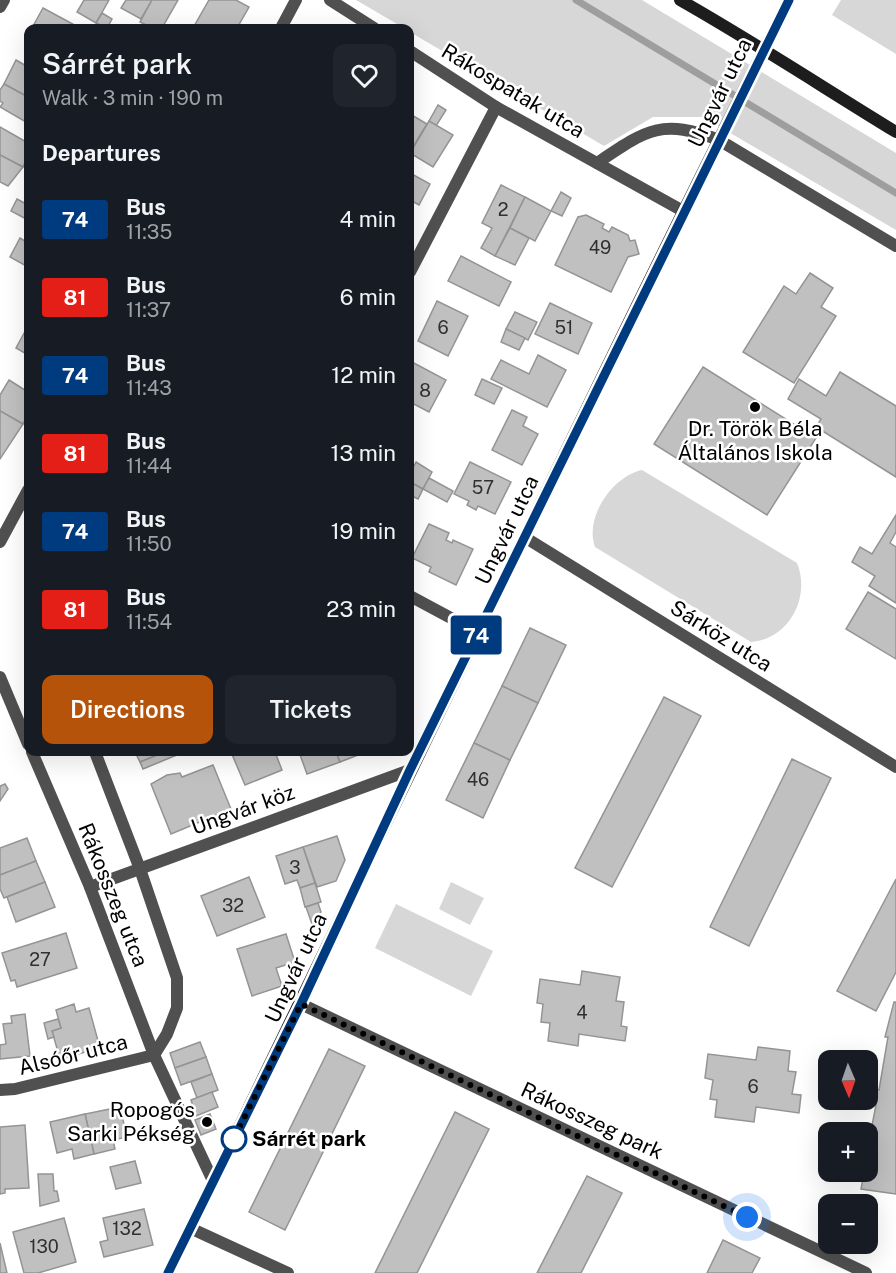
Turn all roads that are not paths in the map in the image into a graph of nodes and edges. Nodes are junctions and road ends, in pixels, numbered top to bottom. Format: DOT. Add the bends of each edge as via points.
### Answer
graph roads {
  1 [pos="4,0"];
  2 [pos="296,0"];
  3 [pos="330,0"];
  4 [pos="680,0"];
  5 [pos="789,0"];
  6 [pos="0,8"];
  7 [pos="282,24"];
  8 [pos="368,24"];
  9 [pos="764,48"];
  10 [pos="414,54"];
  11 [pos="496,107"];
  12 [pos="896,132"];
  13 [pos="719,140"];
  14 [pos="597,162"];
  15 [pos="683,211"];
  16 [pos="896,246"];
  17 [pos="414,264"];
  18 [pos="24,497"];
  19 [pos="526,538"];
  20 [pos="0,542"];
  21 [pos="414,598"];
  22 [pos="477,632"];
  23 [pos="0,677"];
  24 [pos="24,734"];
  25 [pos="34,756"];
  26 [pos="97,756"];
  27 [pos="896,767"];
  28 [pos="410,770"];
  29 [pos="140,869"];
  30 [pos="90,887"];
  31 [pos="301,1004"];
  32 [pos="154,1055"];
  33 [pos="0,1090"];
  34 [pos="213,1181"];
  35 [pos="190,1228"];
  36 [pos="168,1273"];
  37 [pos="288,1273"];
  38 [pos="866,1273"];
  1 -- 6 [label="street"];
  2 -- 7 [label="street"];
  3 -- 8 [label="street"];
  4 -- 9 [label="street"];
  5 -- 9 [label="street, Ungvár utca"];
  9 -- 12 [label="street"];
  9 -- 13 [label="street, Ungvár utca"];
  10 -- 11 [label="street, Rákospatak utca"];
  11 -- 14 [label="street, Rákospatak utca"];
  11 -- 17 [label="street"];
  13 -- 14 [label="street, Rákospatak utca" via="689,129 654,129"];
  13 -- 15 [label="street, Ungvár utca"];
  13 -- 16 [label="street, Rákospatak utca"];
  14 -- 15 [label="street, Rákospatak utca"];
  15 -- 19 [label="street, Ungvár utca"];
  18 -- 20 [label="street"];
  19 -- 22 [label="street, Ungvár utca"];
  19 -- 27 [label="street, Sárköz utca"];
  21 -- 22 [label="street"];
  22 -- 28 [label="street, Ungvár utca"];
  23 -- 24 [label="street"];
  25 -- 30 [label="street, Rákosszeg utca"];
  26 -- 29 [label="street, Rákosszeg utca"];
  28 -- 29 [label="street, Ungvár köz"];
  28 -- 31 [label="street, Ungvár utca"];
  29 -- 30 [label="street, Ungvár köz"];
  29 -- 32 [label="street, Rákosszeg utca" via="177,978 177,1008"];
  30 -- 32 [label="street, Rákosszeg utca"];
  31 -- 34 [label="street, Ungvár utca"];
  31 -- 38 [label="street, Rákosszeg park"];
  32 -- 33 [label="street, Alsóőr utca"];
  32 -- 34 [label="street, Rákosszeg utca"];
  34 -- 35 [label="street, Ungvár utca"];
  35 -- 36 [label="street, Ungvár utca"];
  35 -- 37 [label="street"];
}
